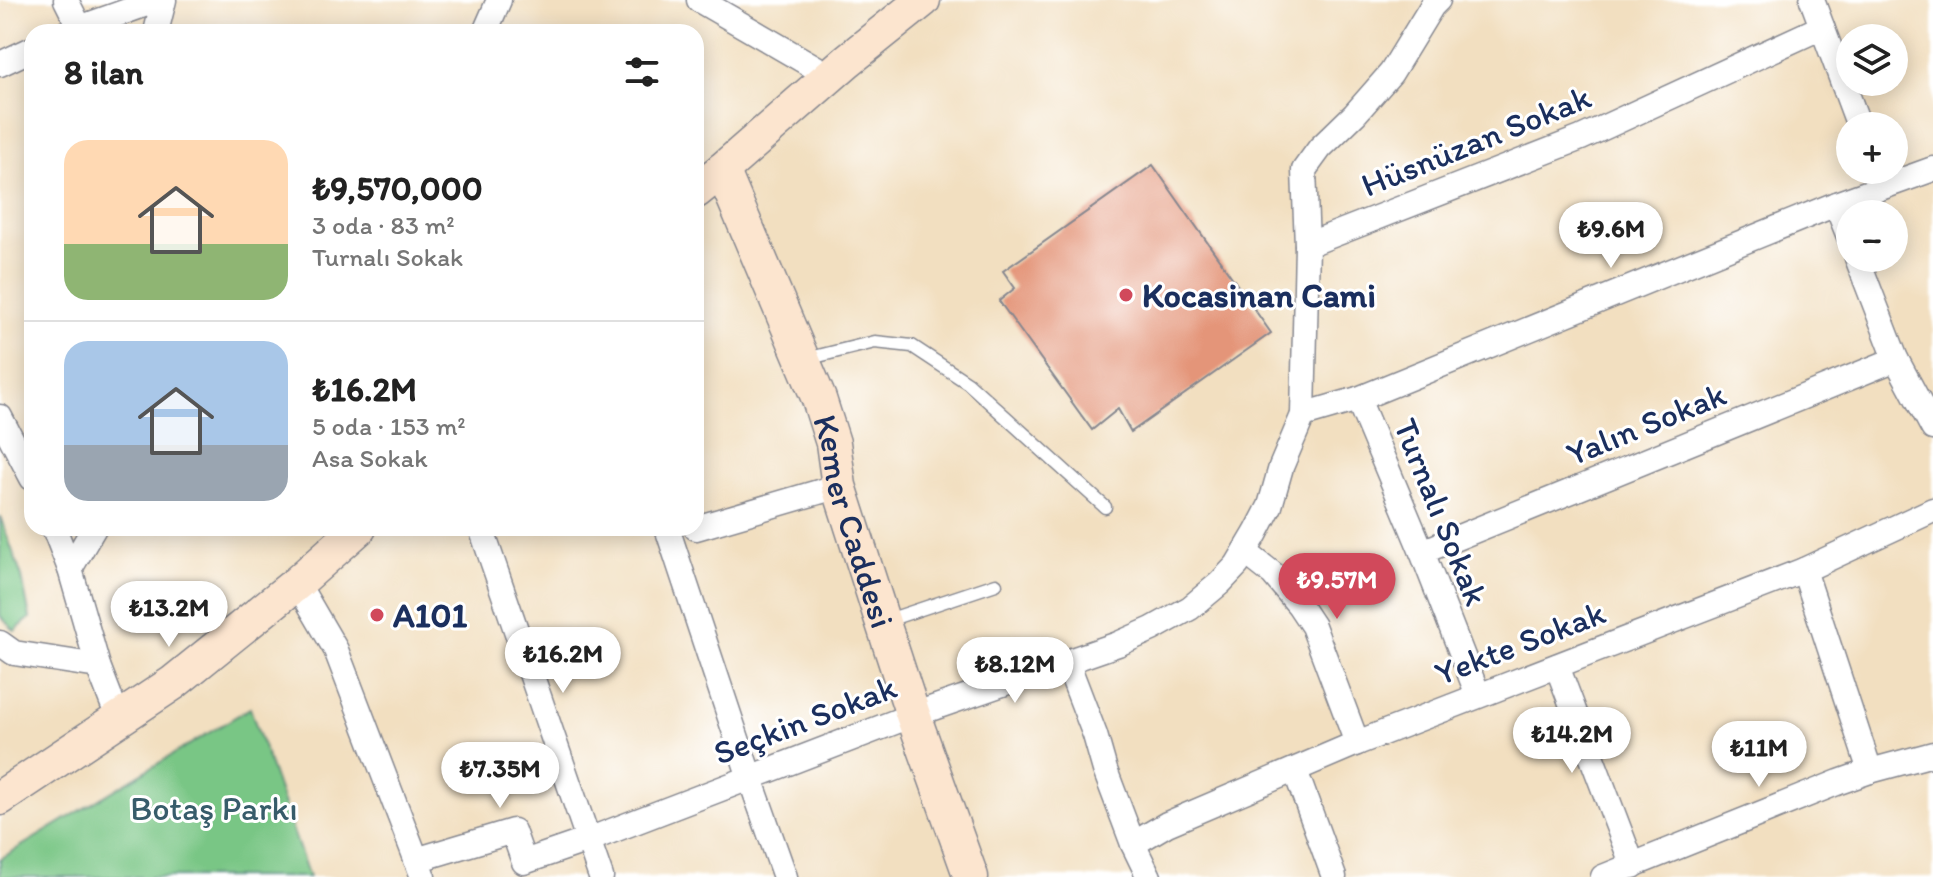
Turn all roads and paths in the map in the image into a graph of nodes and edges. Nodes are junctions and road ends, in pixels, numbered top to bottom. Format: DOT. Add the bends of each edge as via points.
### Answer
graph roads {
  1 [pos="66,0"];
  2 [pos="161,0"];
  3 [pos="499,0"];
  4 [pos="699,0"];
  5 [pos="923,0"];
  6 [pos="1438,0"];
  7 [pos="1812,0"];
  8 [pos="73,24"];
  9 [pos="89,24"];
  10 [pos="157,24"];
  11 [pos="488,24"];
  12 [pos="1822,27"];
  13 [pos="24,53"];
  14 [pos="0,64"];
  15 [pos="830,76"];
  16 [pos="1854,112"];
  17 [pos="1933,169"];
  18 [pos="1908,173"];
  19 [pos="709,180"];
  20 [pos="1869,184"];
  21 [pos="1843,200"];
  22 [pos="1836,204"];
  23 [pos="1307,245"];
  24 [pos="1862,272"];
  25 [pos="1896,359"];
  26 [pos="802,360"];
  27 [pos="1358,399"];
  28 [pos="1303,415"];
  29 [pos="0,417"];
  30 [pos="1933,428"];
  31 [pos="24,463"];
  32 [pos="839,486"];
  33 [pos="1105,507"];
  34 [pos="1933,510"];
  35 [pos="704,526"];
  36 [pos="57,536"];
  37 [pos="89,536"];
  38 [pos="350,536"];
  39 [pos="484,536"];
  40 [pos="669,536"];
  41 [pos="1245,552"];
  42 [pos="1422,552"];
  43 [pos="70,569"];
  44 [pos="1804,570"];
  45 [pos="297,583"];
  46 [pos="996,584"];
  47 [pos="882,622"];
  48 [pos="0,643"];
  49 [pos="1067,662"];
  50 [pos="98,666"];
  51 [pos="1557,666"];
  52 [pos="1478,695"];
  53 [pos="913,715"];
  54 [pos="119,720"];
  55 [pos="1357,743"];
  56 [pos="1933,754"];
  57 [pos="1295,770"];
  58 [pos="1870,771"];
  59 [pos="750,778"];
  60 [pos="0,798"];
  61 [pos="588,840"];
  62 [pos="1133,844"];
  63 [pos="1633,866"];
  64 [pos="419,868"];
  65 [pos="601,877"];
  66 [pos="785,877"];
  67 [pos="971,877"];
  68 [pos="1149,877"];
  69 [pos="1334,877"];
  70 [pos="1603,877"];
  1 -- 8 [label="street"];
  2 -- 9 [label="street"];
  2 -- 10 [label="street"];
  3 -- 11 [label="street"];
  4 -- 15 [label="street"];
  5 -- 15 [label="street"];
  6 -- 23 [label="street" via="1391,73 1304,170"];
  7 -- 12 [label="street"];
  12 -- 16 [label="street"];
  12 -- 23 [label="street, Hüsnüzan Sokak" via="1581,138"];
  13 -- 14 [label="street"];
  15 -- 19 [label="street"];
  17 -- 18 [label="street"];
  19 -- 26 [label="street, Kemer Caddesi"];
  20 -- 21 [label="street"];
  22 -- 27 [label="street"];
  23 -- 28 [label="street"];
  24 -- 25 [label="street"];
  25 -- 30 [label="street"];
  25 -- 42 [label="street, Yalın Sokak"];
  26 -- 32 [label="street, Kemer Caddesi" via="833,443"];
  26 -- 33 [label="lane" via="875,342 912,346 968,383"];
  27 -- 28 [label="street"];
  27 -- 42 [label="street, Turnalı Sokak"];
  28 -- 41 [label="street, Seçkin Sokak" via="1270,506"];
  29 -- 31 [label="street"];
  32 -- 35 [label="street"];
  32 -- 47 [label="street, Kemer Caddesi"];
  34 -- 44 [label="street, Yekte Sokak"];
  36 -- 43 [label="street"];
  37 -- 43 [label="street"];
  38 -- 45 [label="street"];
  39 -- 61 [label="street"];
  40 -- 59 [label="street"];
  41 -- 49 [label="street, Seçkin Sokak" via="1190,608 1118,644"];
  41 -- 55 [label="street" via="1273,574 1313,626"];
  42 -- 52 [label="street, Turnalı Sokak"];
  43 -- 50 [label="street"];
  44 -- 51 [label="street, Yekte Sokak"];
  44 -- 58 [label="street"];
  45 -- 54 [label="street"];
  45 -- 64 [label="street" via="336,650"];
  46 -- 47 [label="lane"];
  47 -- 53 [label="street, Kemer Caddesi"];
  48 -- 50 [label="street" via="14,653"];
  49 -- 53 [label="street, Seçkin Sokak"];
  49 -- 62 [label="street"];
  50 -- 54 [label="street"];
  51 -- 52 [label="street, Yekte Sokak"];
  51 -- 63 [label="street"];
  52 -- 55 [label="street, Yekte Sokak"];
  53 -- 59 [label="street, Seçkin Sokak"];
  53 -- 67 [label="street, Kemer Caddesi"];
  54 -- 60 [label="street"];
  55 -- 57 [label="street, Yekte Sokak"];
  56 -- 58 [label="street"];
  57 -- 62 [label="street, Yekte Sokak" via="1167,824"];
  57 -- 69 [label="street"];
  58 -- 63 [label="street"];
  59 -- 61 [label="street, Seçkin Sokak"];
  59 -- 66 [label="street"];
  61 -- 64 [label="street, Seçkin Sokak" via="524,862 513,831"];
  61 -- 65 [label="street"];
  62 -- 68 [label="street"];
  63 -- 70 [label="street"];
}
